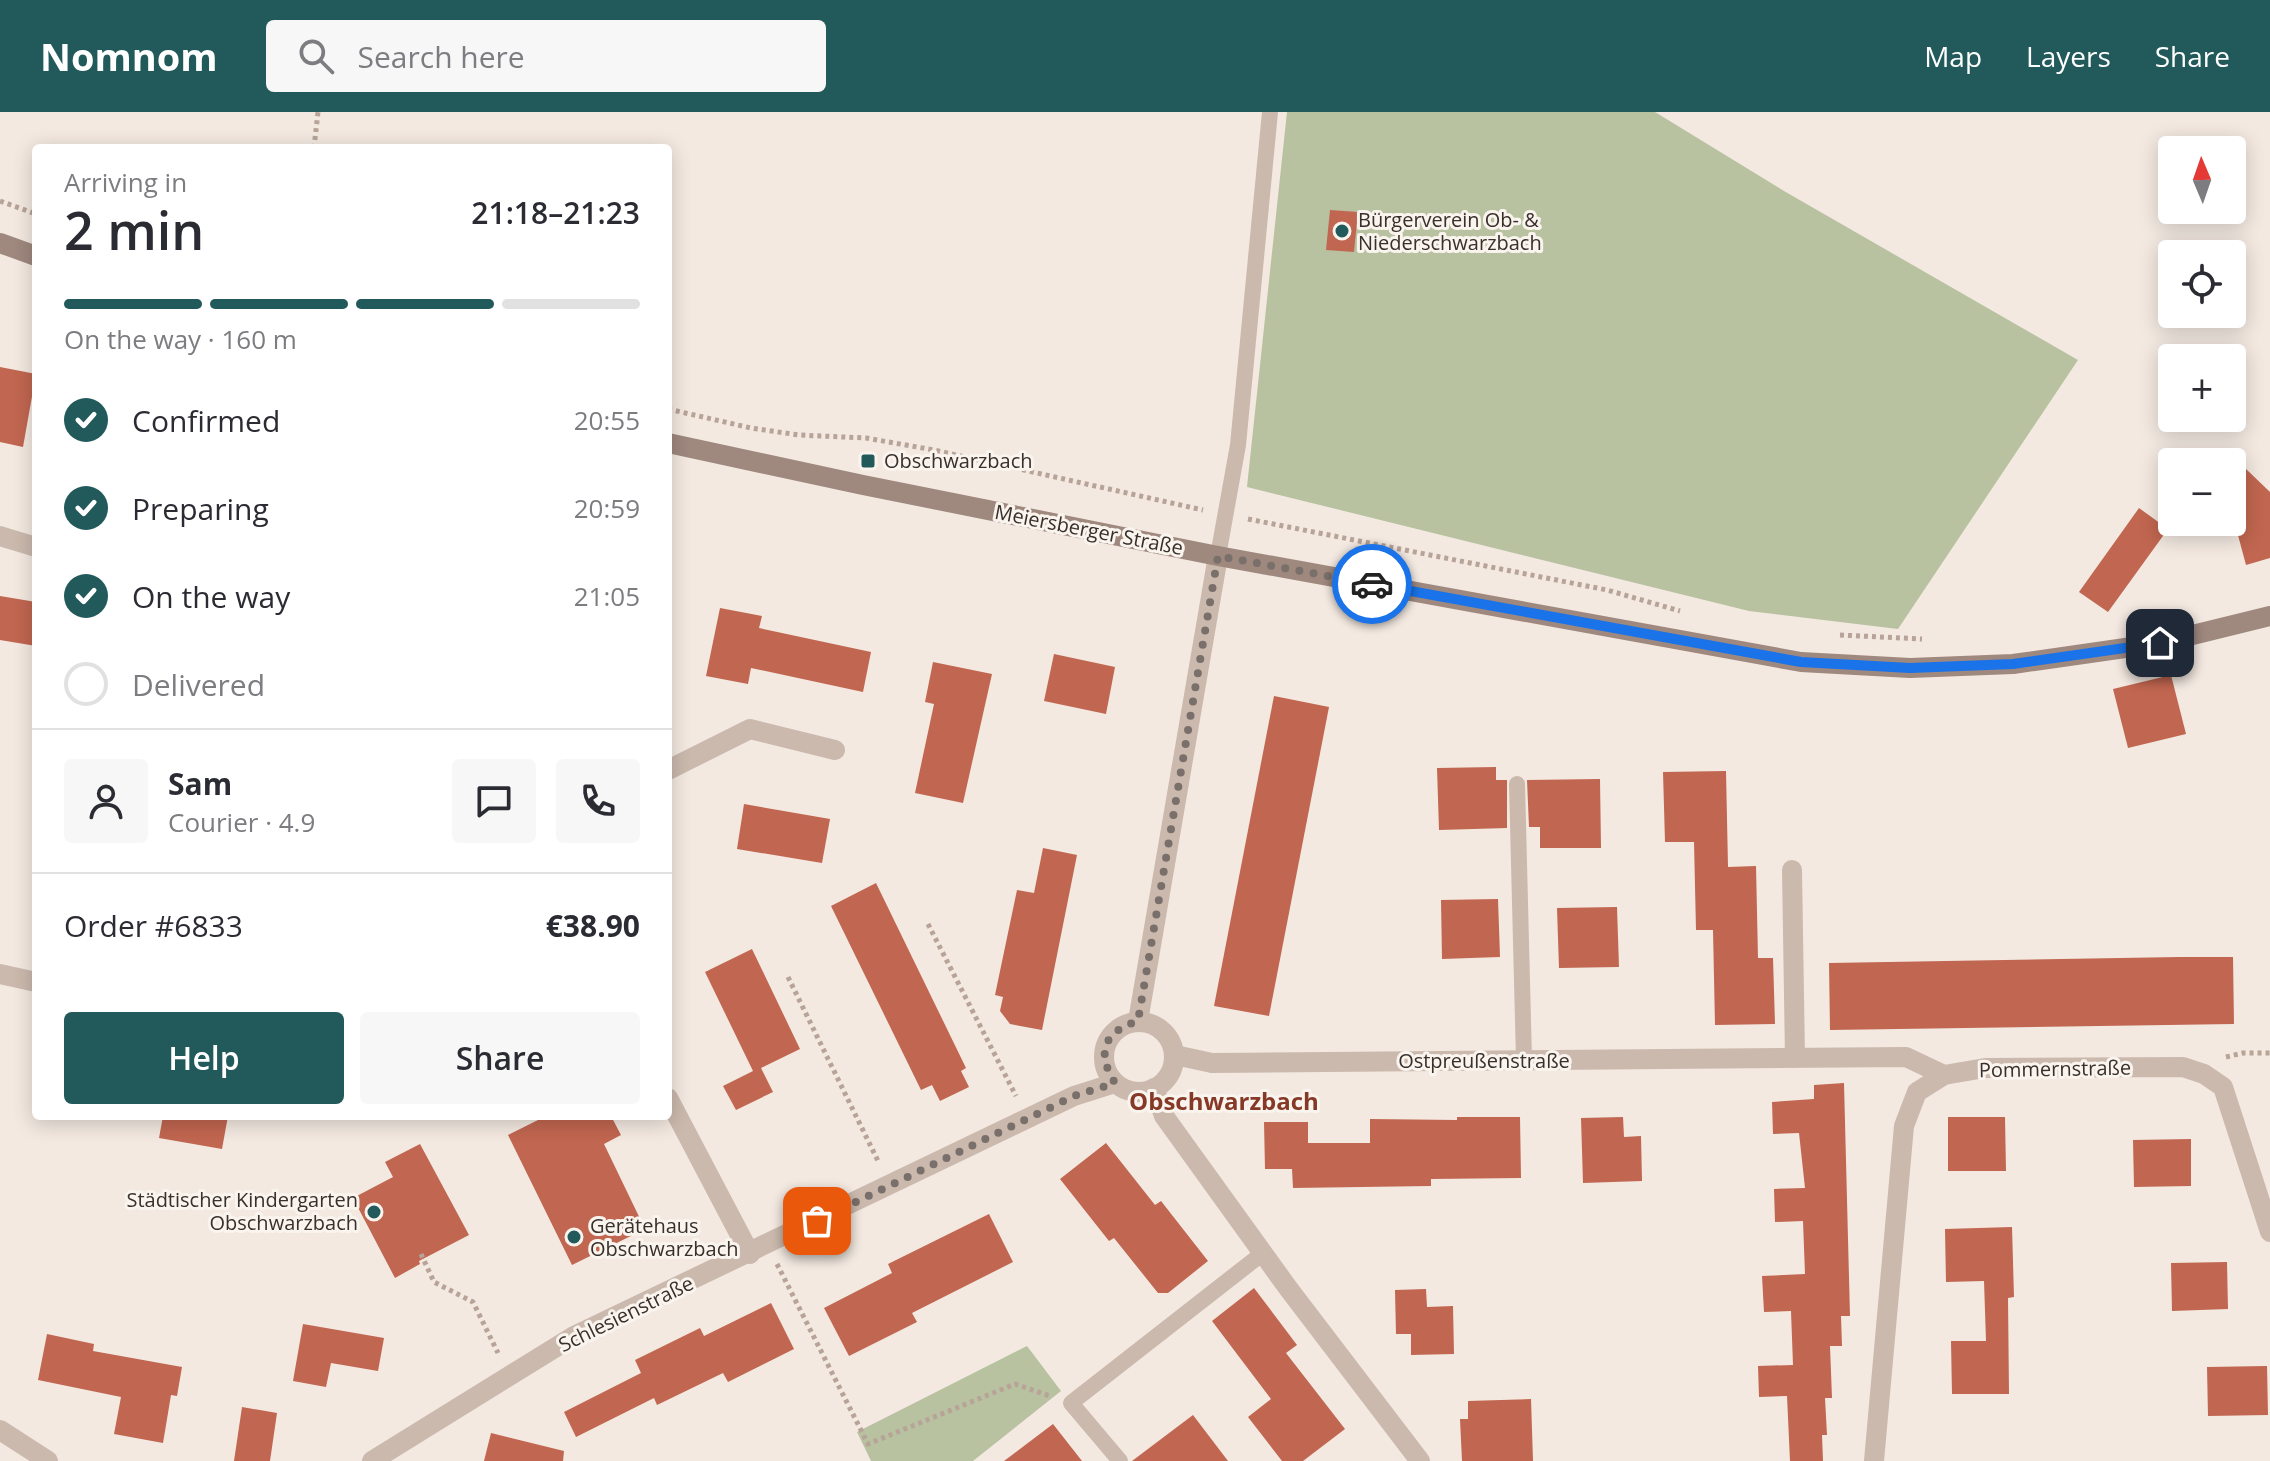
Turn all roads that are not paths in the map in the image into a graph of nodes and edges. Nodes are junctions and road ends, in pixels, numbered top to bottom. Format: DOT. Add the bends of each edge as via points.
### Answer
graph roads {
  1 [pos="1270,112"];
  2 [pos="0,243"];
  3 [pos="32,255"];
  4 [pos="672,444"];
  5 [pos="0,536"];
  6 [pos="32,546"];
  7 [pos="1218,556"];
  8 [pos="2270,616"];
  9 [pos="835,750"];
  10 [pos="672,768"];
  11 [pos="1517,784"];
  12 [pos="1792,870"];
  13 [pos="0,974"];
  14 [pos="32,981"];
  15 [pos="1138,1021"];
  16 [pos="1175,1055"];
  17 [pos="1795,1058"];
  18 [pos="1524,1060"];
  19 [pos="1944,1075"];
  20 [pos="1115,1083"];
  21 [pos="1154,1088"];
  22 [pos="672,1105"];
  23 [pos="2270,1232"];
  24 [pos="759,1250"];
  25 [pos="1263,1253"];
  26 [pos="0,1430"];
  27 [pos="48,1461"];
  28 [pos="372,1461"];
  29 [pos="1120,1461"];
  30 [pos="1420,1461"];
  31 [pos="1874,1461"];
  1 -- 7 [label="lane" via="1238,445"];
  2 -- 3 [label="main road"];
  4 -- 7 [label="main road, Meiersberger Straße"];
  5 -- 6 [label="street"];
  7 -- 8 [label="main road, Meiersberger Straße" via="1801,662 1910,668 2013,664 2160,643"];
  7 -- 15 [label="street"];
  9 -- 10 [label="street" via="750,729"];
  11 -- 18 [label="lane"];
  12 -- 17 [label="street"];
  13 -- 14 [label="street"];
  15 -- 16 [label="street" via="1163,1031"];
  15 -- 20 [label="street" via="1113,1033 1106,1045 1103,1059"];
  16 -- 18 [label="street, Ostpreußenstraße" via="1212,1063"];
  16 -- 21 [label="street" via="1173,1070"];
  17 -- 18 [label="street, Ostpreußenstraße"];
  17 -- 19 [label="street, Ostpreußenstraße" via="1906,1057"];
  19 -- 23 [label="street, Pommernstraße" via="2000,1067 2183,1067 2204,1074 2223,1087"];
  19 -- 31 [label="street" via="1917,1092 1904,1126"];
  20 -- 21 [label="street" via="1141,1093"];
  20 -- 24 [label="street, Schlesienstraße" via="1074,1096"];
  21 -- 25 [label="street" via="1164,1116"];
  22 -- 24 [label="street"];
  24 -- 28 [label="street, Schlesienstraße" via="574,1336"];
  25 -- 29 [label="lane" via="1071,1403"];
  25 -- 30 [label="street"];
  26 -- 27 [label="street"];
}
